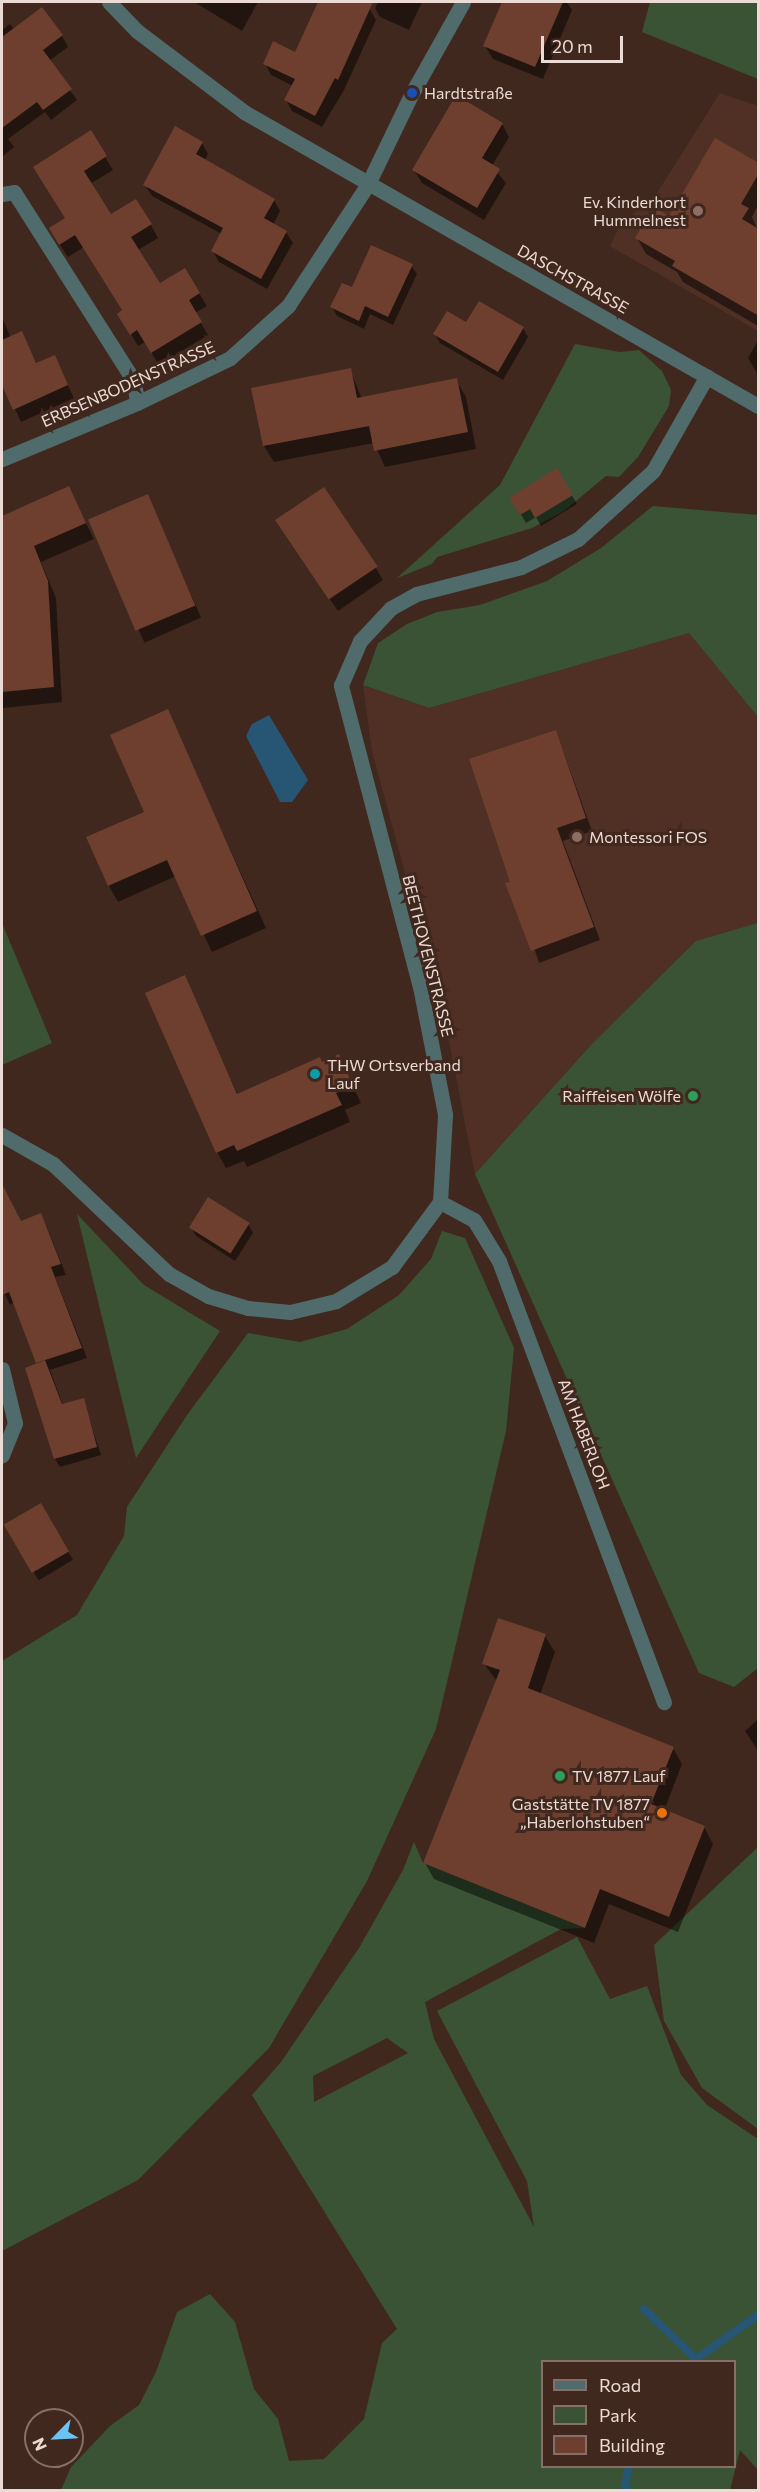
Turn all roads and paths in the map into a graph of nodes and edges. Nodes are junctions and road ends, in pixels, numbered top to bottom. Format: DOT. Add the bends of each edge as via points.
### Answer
graph roads {
  1 [pos="109,2"];
  2 [pos="463,2"];
  3 [pos="368,184"];
  4 [pos="2,194"];
  5 [pos="707,376"];
  6 [pos="137,403"];
  7 [pos="759,406"];
  8 [pos="2,459"];
  9 [pos="2,1135"];
  10 [pos="440,1202"];
  11 [pos="2,1369"];
  12 [pos="2,1456"];
  13 [pos="664,1702"];
  1 -- 3 [label="street, DASCHSTRASSE" via="137,31 244,111"];
  2 -- 3 [label="street" via="412,93"];
  3 -- 5 [label="street, DASCHSTRASSE"];
  3 -- 6 [label="street, ERBSENBODENSTRASSE" via="288,306 230,358"];
  4 -- 6 [label="street" via="14,192 134,381"];
  5 -- 7 [label="street, DASCHSTRASSE"];
  5 -- 10 [label="street, BEETHOVENSTRASSE" via="653,471 578,539 521,567 416,594 391,608 360,641 341,685 420,987 445,1114"];
  6 -- 8 [label="street, ERBSENBODENSTRASSE"];
  9 -- 10 [label="street" via="53,1164 169,1274 208,1296 248,1308 290,1312 336,1301 392,1267"];
  10 -- 13 [label="street, AM HABERLOH" via="474,1220 499,1261"];
  11 -- 12 [label="street" via="15,1423"];
}
